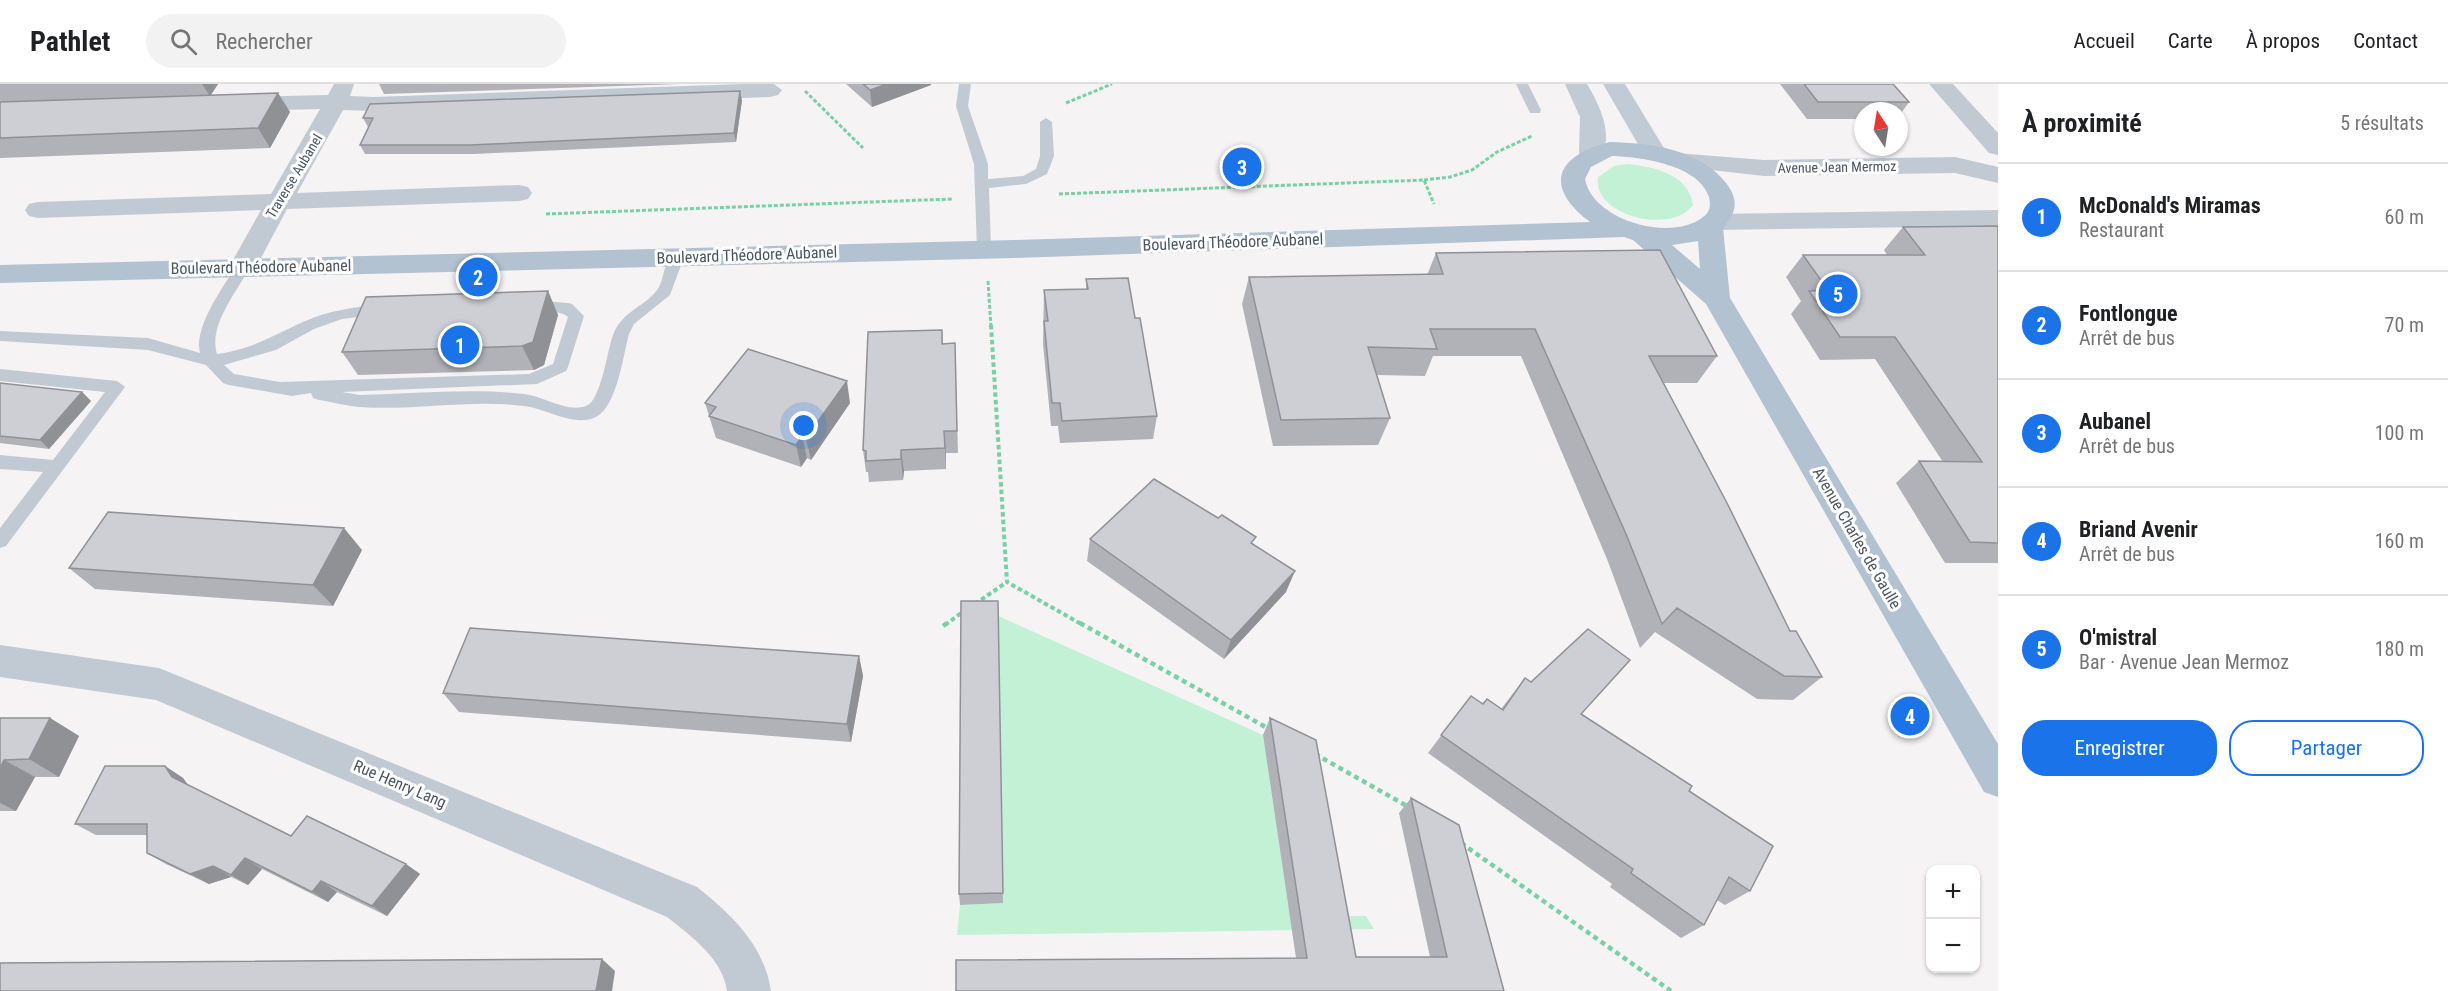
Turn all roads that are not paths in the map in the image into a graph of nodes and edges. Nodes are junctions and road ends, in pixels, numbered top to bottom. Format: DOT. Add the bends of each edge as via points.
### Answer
graph roads {
  1 [pos="965,84"];
  2 [pos="1522,84"];
  3 [pos="1576,84"];
  4 [pos="1614,84"];
  5 [pos="1940,84"];
  6 [pos="770,90"];
  7 [pos="340,93"];
  8 [pos="212,105"];
  9 [pos="1535,111"];
  10 [pos="1046,122"];
  11 [pos="1998,148"];
  12 [pos="1591,153"];
  13 [pos="1665,156"];
  14 [pos="1998,175"];
  15 [pos="1572,185"];
  16 [pos="982,190"];
  17 [pos="519,193"];
  18 [pos="280,202"];
  19 [pos="38,210"];
  20 [pos="1998,218"];
  21 [pos="1713,225"];
  22 [pos="1634,231"];
  23 [pos="1494,233"];
  24 [pos="984,249"];
  25 [pos="677,257"];
  26 [pos="243,267"];
  27 [pos="0,274"];
  28 [pos="1716,298"];
  29 [pos="517,305"];
  30 [pos="402,309"];
  31 [pos="0,336"];
  32 [pos="211,361"];
  33 [pos="0,375"];
  34 [pos="280,388"];
  35 [pos="0,462"];
  36 [pos="57,467"];
  37 [pos="0,541"];
  38 [pos="0,661"];
  39 [pos="1998,779"];
  40 [pos="749,991"];
  1 -- 16 [label="lane" via="962,106 981,164"];
  2 -- 9 [label="lane"];
  3 -- 12 [label="main road" via="1596,127"];
  4 -- 13 [label="main road"];
  5 -- 11 [label="street"];
  6 -- 7 [label="street" via="373,104"];
  7 -- 8 [label="street"];
  7 -- 18 [label="street, Traverse Aubanel"];
  10 -- 16 [label="lane" via="1047,156 1042,171 1026,180"];
  12 -- 13 [label="main road" via="1621,149"];
  12 -- 15 [label="main road, Boulevard Théodore Aubanel" via="1572,172"];
  13 -- 14 [label="street, Avenue Jean Mermoz" via="1764,168 1955,165"];
  13 -- 21 [label="main road, Avenue Charles de Gaulle" via="1712,182 1721,197 1722,211"];
  15 -- 22 [label="main road" via="1588,208"];
  15 -- 23 [label="main road, Boulevard Théodore Aubanel" via="1561,201 1541,216"];
  16 -- 24 [label="lane"];
  17 -- 18 [label="street"];
  18 -- 19 [label="street"];
  18 -- 26 [label="street, Traverse Aubanel"];
  20 -- 21 [label="street"];
  21 -- 22 [label="main road" via="1692,235 1668,237"];
  21 -- 28 [label="main road, Avenue Charles de Gaulle"];
  22 -- 23 [label="main road, Boulevard Théodore Aubanel"];
  22 -- 28 [label="main road, Avenue Charles de Gaulle"];
  23 -- 24 [label="main road, Boulevard Théodore Aubanel"];
  24 -- 25 [label="main road, Boulevard Théodore Aubanel"];
  25 -- 26 [label="main road, Boulevard Théodore Aubanel"];
  25 -- 34 [label="lane" via="665,291 628,321 603,401 591,412 572,413 527,400 497,398 360,402"];
  26 -- 27 [label="main road, Boulevard Théodore Aubanel"];
  26 -- 32 [label="lane" via="208,328 206,345"];
  28 -- 39 [label="main road, Avenue Charles de Gaulle"];
  29 -- 34 [label="lane" via="551,304 567,308 576,316 560,367 545,376 531,380"];
  30 -- 32 [label="lane" via="341,314 251,352"];
  31 -- 32 [label="lane" via="148,344"];
  32 -- 34 [label="lane" via="230,379"];
  33 -- 36 [label="lane" via="117,387"];
  35 -- 36 [label="lane"];
  36 -- 37 [label="lane"];
  38 -- 40 [label="street, Rue Henry Lang" via="159,684 682,902 722,934 749,981"];
}
